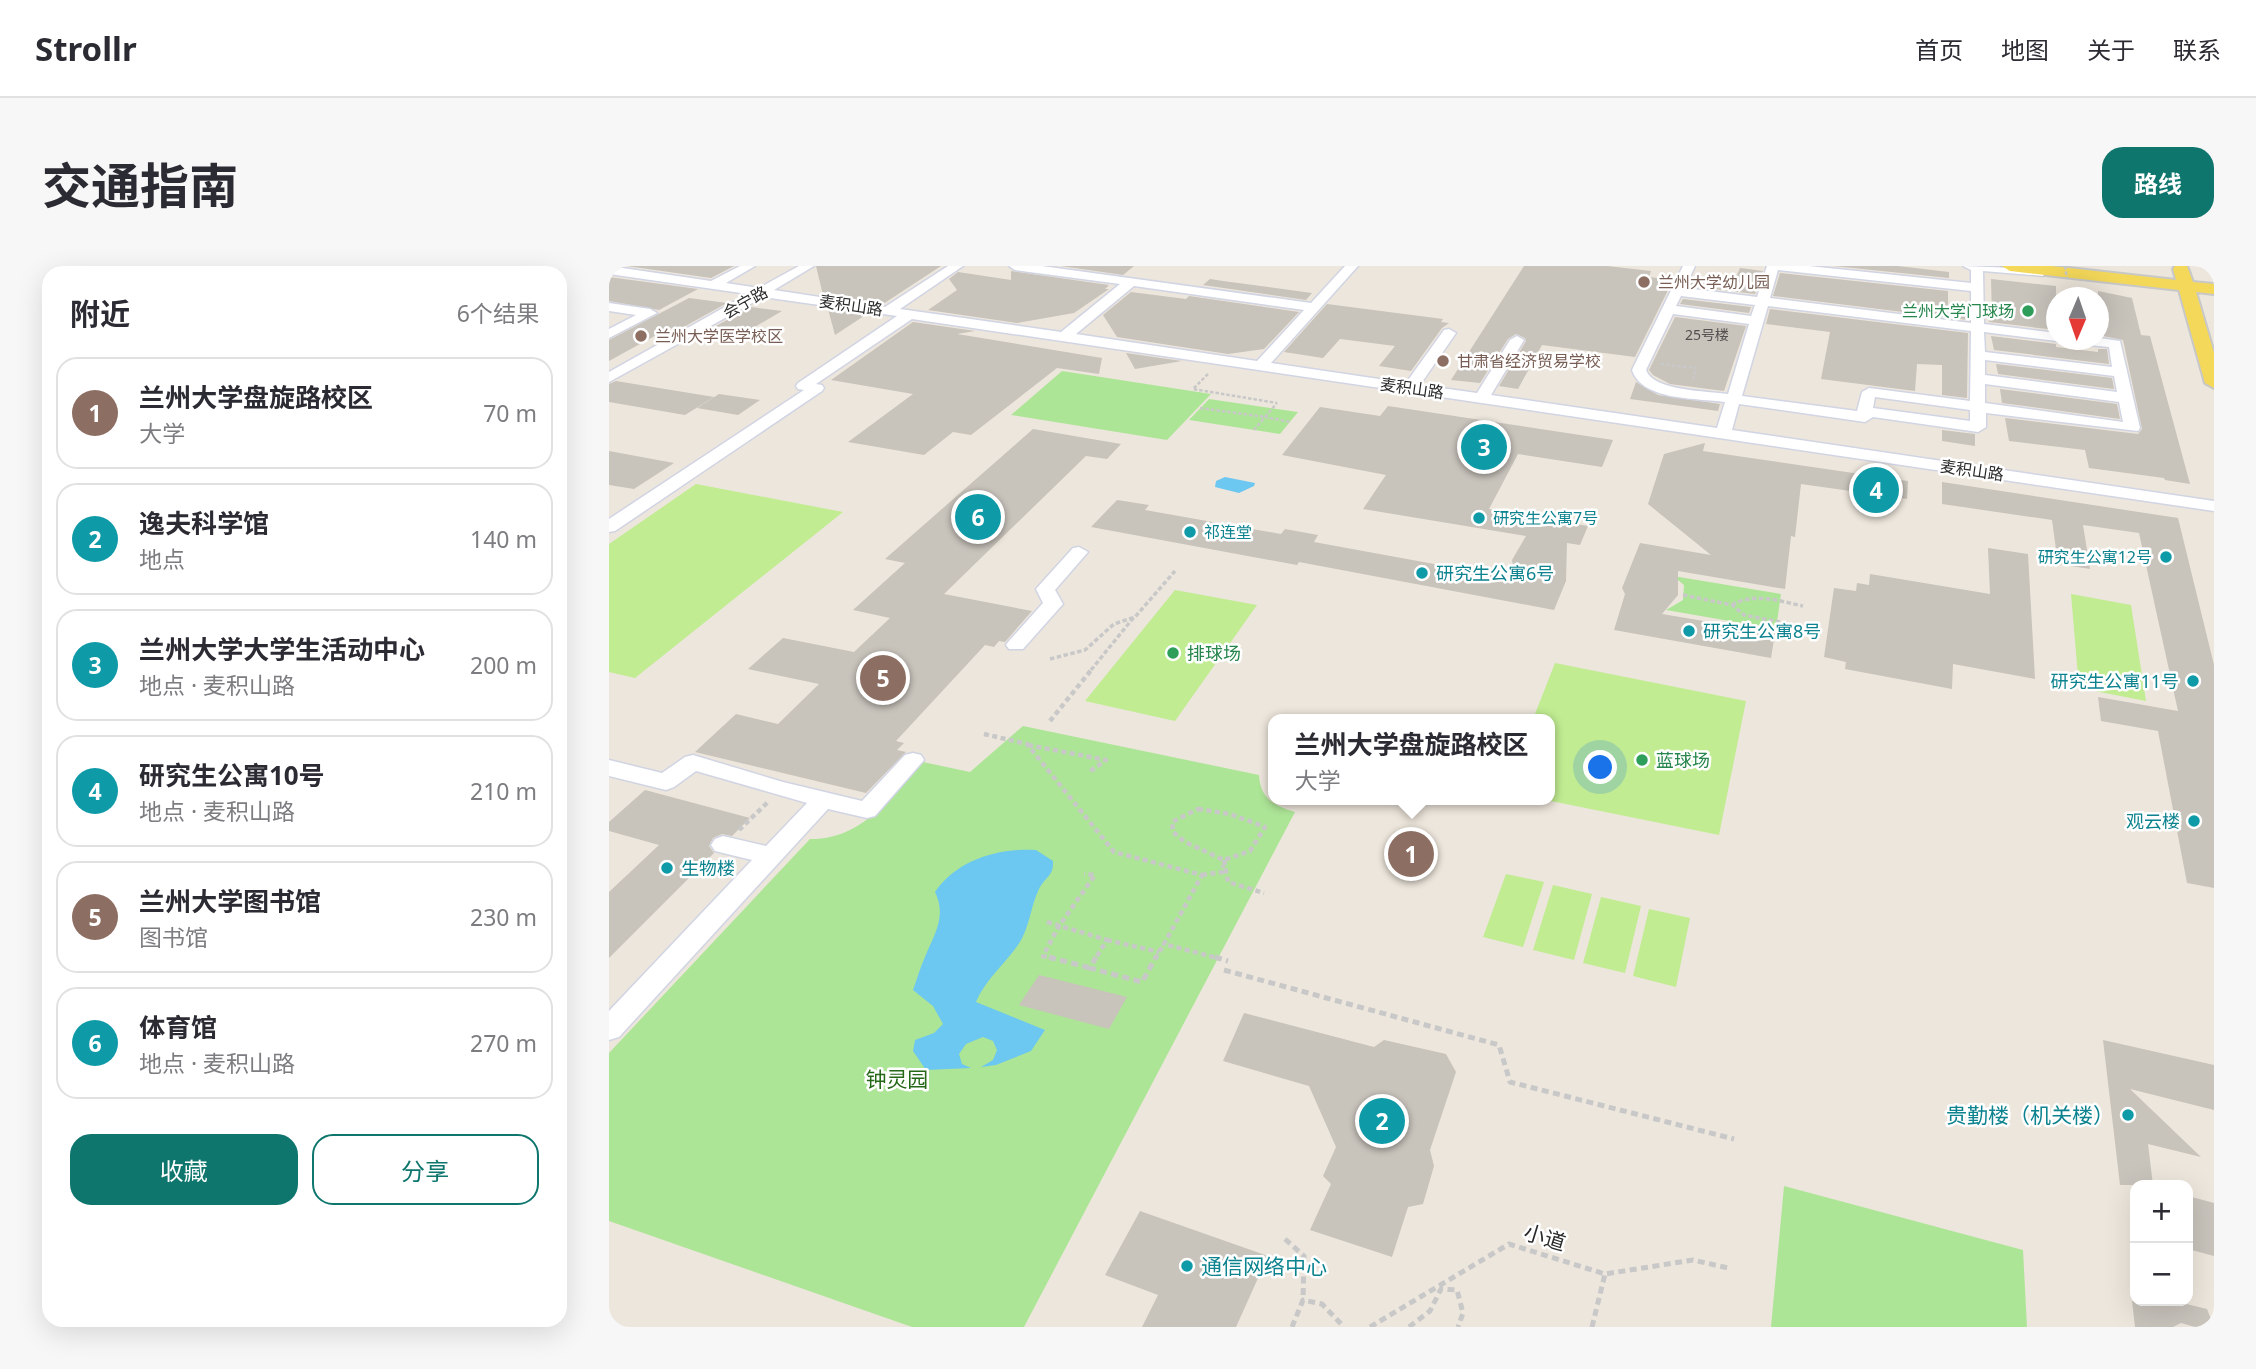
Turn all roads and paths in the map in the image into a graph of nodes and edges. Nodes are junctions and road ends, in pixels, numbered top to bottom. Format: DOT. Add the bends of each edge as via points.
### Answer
graph roads {
  1 [pos="748,266"];
  2 [pos="808,266"];
  3 [pos="957,266"];
  4 [pos="1015,266"];
  5 [pos="1352,266"];
  6 [pos="1689,266"];
  7 [pos="1969,266"];
  8 [pos="2010,266"];
  9 [pos="2051,266"];
  10 [pos="2065,266"];
  11 [pos="1977,267"];
  12 [pos="609,270"];
  13 [pos="1775,273"];
  14 [pos="2184,277"];
  15 [pos="1886,278"];
  16 [pos="2067,279"];
  17 [pos="1131,282"];
  18 [pos="713,285"];
  19 [pos="2214,287"];
  20 [pos="1977,288"];
  21 [pos="1675,291"];
  22 [pos="762,292"];
  23 [pos="1763,301"];
  24 [pos="1883,305"];
  25 [pos="609,307"];
  26 [pos="1314,307"];
  27 [pos="1666,309"];
  28 [pos="887,311"];
  29 [pos="910,314"];
  30 [pos="1757,321"];
  31 [pos="1977,327"];
  32 [pos="1449,332"];
  33 [pos="609,334"];
  34 [pos="2046,336"];
  35 [pos="1064,337"];
  36 [pos="1517,340"];
  37 [pos="2109,343"];
  38 [pos="1977,355"];
  39 [pos="1221,360"];
  40 [pos="1642,362"];
  41 [pos="1260,366"];
  42 [pos="2120,372"];
  43 [pos="609,378"];
  44 [pos="1978,379"];
  45 [pos="2214,383"];
  46 [pos="810,387"];
  47 [pos="1410,388"];
  48 [pos="1689,394"];
  49 [pos="1482,398"];
  50 [pos="2126,398"];
  51 [pos="1734,400"];
  52 [pos="1639,406"];
  53 [pos="1200,408"];
  54 [pos="1978,408"];
  55 [pos="1865,411"];
  56 [pos="1265,417"];
  57 [pos="1290,422"];
  58 [pos="1726,426"];
  59 [pos="1255,430"];
  60 [pos="1892,444"];
  61 [pos="2214,506"];
  62 [pos="609,527"];
  63 [pos="1079,552"];
  64 [pos="1175,570"];
  65 [pos="1683,595"];
  66 [pos="1732,604"];
  67 [pos="1803,606"];
  68 [pos="1135,617"];
  69 [pos="1800,626"];
  70 [pos="1016,645"];
  71 [pos="1050,659"];
  72 [pos="1050,721"];
  73 [pos="984,734"];
  74 [pos="1027,744"];
  75 [pos="913,760"];
  76 [pos="609,768"];
  77 [pos="1089,772"];
  78 [pos="781,789"];
  79 [pos="824,799"];
  80 [pos="723,845"];
  81 [pos="771,856"];
  82 [pos="1224,860"];
  83 [pos="1084,874"];
  84 [pos="1202,875"];
  85 [pos="1264,894"];
  86 [pos="1047,922"];
  87 [pos="1059,926"];
  88 [pos="1107,940"];
  89 [pos="1164,944"];
  90 [pos="1159,952"];
  91 [pos="1228,961"];
  92 [pos="1090,968"];
  93 [pos="1224,970"];
  94 [pos="609,1029"];
  95 [pos="1734,1139"];
  96 [pos="1285,1239"];
  97 [pos="1728,1268"];
  98 [pos="1605,1274"];
  99 [pos="1303,1300"];
  100 [pos="1292,1327"];
  101 [pos="1344,1327"];
  102 [pos="1370,1327"];
  103 [pos="1409,1327"];
  104 [pos="1458,1327"];
  105 [pos="1592,1327"];
  1 -- 18 [label="street"];
  2 -- 22 [label="street, 会宁路"];
  3 -- 28 [label="street"];
  4 -- 17 [label="street"];
  5 -- 26 [label="street"];
  6 -- 21 [label="street"];
  7 -- 11 [label="street"];
  8 -- 14 [label="main road"];
  9 -- 14 [label="main road"];
  10 -- 16 [label="path, bridge"];
  11 -- 14 [label="street" via="2145,285"];
  11 -- 20 [label="street"];
  12 -- 18 [label="street, 麦积山路"];
  13 -- 15 [label="street"];
  13 -- 23 [label="street"];
  14 -- 19 [label="main road"];
  14 -- 45 [label="main road"];
  15 -- 20 [label="street"];
  15 -- 24 [label="street"];
  17 -- 26 [label="street"];
  17 -- 35 [label="street"];
  18 -- 22 [label="street, 麦积山路"];
  20 -- 31 [label="street"];
  21 -- 23 [label="street"];
  21 -- 27 [label="street"];
  22 -- 28 [label="street, 麦积山路"];
  22 -- 43 [label="street, 会宁路"];
  23 -- 24 [label="street"];
  23 -- 30 [label="street"];
  24 -- 31 [label="street"];
  25 -- 33 [label="street" via="650,313"];
  26 -- 41 [label="street"];
  27 -- 30 [label="street"];
  27 -- 40 [label="street"];
  28 -- 29 [label="street, 麦积山路"];
  29 -- 35 [label="street, 麦积山路"];
  29 -- 46 [label="street"];
  30 -- 51 [label="street"];
  31 -- 34 [label="street"];
  31 -- 38 [label="street"];
  32 -- 47 [label="street"];
  35 -- 39 [label="street, 麦积山路"];
  36 -- 49 [label="street"];
  37 -- 42 [label="street" via="2115,344"];
  38 -- 42 [label="street"];
  38 -- 44 [label="street"];
  39 -- 41 [label="street, 麦积山路"];
  39 -- 56 [label="path" via="1192,389 1277,403"];
  40 -- 48 [label="street" via="1642,379 1654,388"];
  40 -- 48 [label="path" via="1696,368"];
  41 -- 47 [label="street, 麦积山路"];
  42 -- 50 [label="street"];
  44 -- 50 [label="street"];
  44 -- 54 [label="street"];
  46 -- 62 [label="street"];
  47 -- 49 [label="street, 麦积山路"];
  48 -- 51 [label="street"];
  49 -- 58 [label="street, 麦积山路"];
  50 -- 54 [label="street" via="2132,428"];
  51 -- 55 [label="street" via="1865,417"];
  51 -- 58 [label="street"];
  52 -- 58 [label="street"];
  53 -- 56 [label="path"];
  54 -- 55 [label="street" via="1869,392"];
  56 -- 57 [label="path"];
  56 -- 59 [label="path"];
  58 -- 60 [label="street"];
  58 -- 61 [label="street, 麦积山路"];
  63 -- 70 [label="street" via="1045,589 1053,604"];
  64 -- 68 [label="path"];
  65 -- 66 [label="path"];
  66 -- 67 [label="path" via="1756,597"];
  66 -- 69 [label="path" via="1744,615"];
  68 -- 71 [label="path" via="1122,617 1108,626 1087,650"];
  68 -- 72 [label="path"];
  73 -- 74 [label="path"];
  74 -- 77 [label="path" via="1106,760"];
  74 -- 84 [label="path" via="1114,852"];
  75 -- 79 [label="street" via="867,810"];
  76 -- 78 [label="street" via="666,782 693,762"];
  78 -- 79 [label="street"];
  78 -- 80 [label="path"];
  79 -- 81 [label="street"];
  80 -- 81 [label="street"];
  81 -- 94 [label="street"];
  82 -- 82 [label="path" via="1250,851 1265,827 1198,809 1173,822 1173,832 1185,842"];
  82 -- 84 [label="path" via="1223,872"];
  82 -- 85 [label="path" via="1228,882"];
  83 -- 87 [label="path" via="1095,875"];
  84 -- 89 [label="path"];
  86 -- 87 [label="path"];
  87 -- 88 [label="path"];
  87 -- 92 [label="path" via="1043,956"];
  88 -- 90 [label="path"];
  88 -- 92 [label="path"];
  89 -- 90 [label="path"];
  89 -- 91 [label="path"];
  90 -- 92 [label="path" via="1142,982"];
  93 -- 95 [label="path" via="1499,1045 1510,1082"];
  96 -- 99 [label="path" via="1304,1256"];
  97 -- 98 [label="path, 小道" via="1693,1259"];
  98 -- 102 [label="path, 小道" via="1509,1244"];
  98 -- 105 [label="path"];
  99 -- 100 [label="path"];
  99 -- 101 [label="path" via="1322,1304"];
  103 -- 104 [label="path" via="1430,1311 1441,1289 1457,1290 1463,1313"];
}
